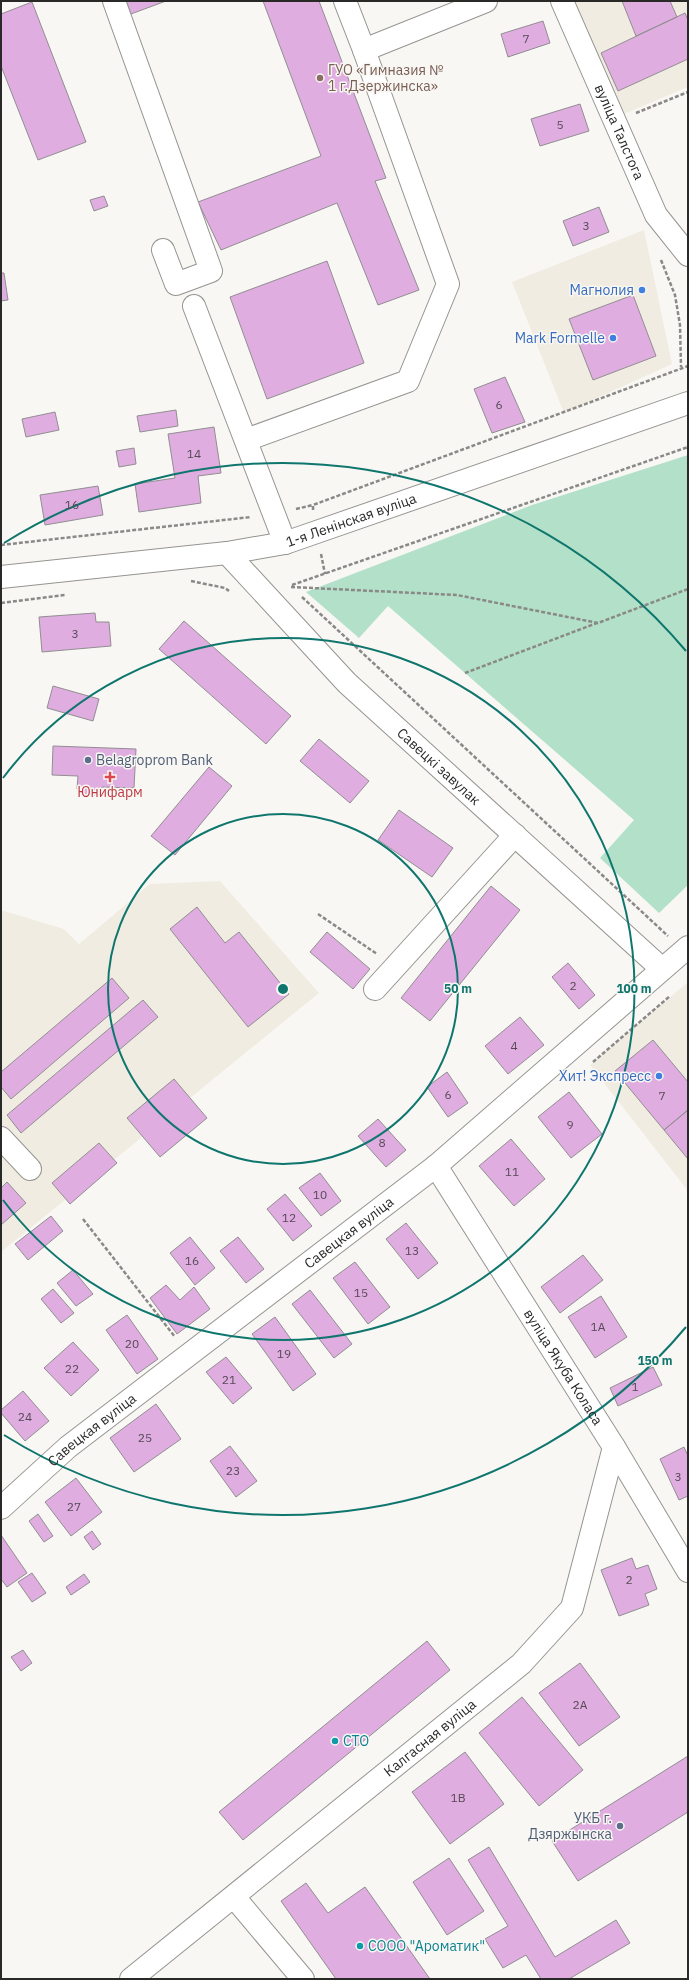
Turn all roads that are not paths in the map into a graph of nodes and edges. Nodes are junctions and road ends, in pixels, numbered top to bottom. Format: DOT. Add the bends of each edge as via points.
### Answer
graph roads {
  1 [pos="114,1"];
  2 [pos="345,1"];
  3 [pos="486,1"];
  4 [pos="562,1"];
  5 [pos="364,50"];
  6 [pos="163,250"];
  7 [pos="688,255"];
  8 [pos="194,306"];
  9 [pos="688,403"];
  10 [pos="246,440"];
  11 [pos="285,543"];
  12 [pos="227,553"];
  13 [pos="1,577"];
  14 [pos="515,835"];
  15 [pos="686,949"];
  16 [pos="662,969"];
  17 [pos="375,989"];
  18 [pos="1,1138"];
  19 [pos="436,1166"];
  20 [pos="30,1169"];
  21 [pos="614,1447"];
  22 [pos="1,1508"];
  23 [pos="688,1571"];
  24 [pos="234,1897"];
  25 [pos="131,1979"];
  26 [pos="303,1979"];
  1 -- 6 [label="street" via="211,271 176,284"];
  2 -- 5 [label="street"];
  3 -- 5 [label="street"];
  4 -- 7 [label="street, вуліца Талстога" via="656,215"];
  5 -- 10 [label="street" via="448,284 408,380"];
  8 -- 10 [label="street"];
  9 -- 11 [label="street, 1-я Ленінская вуліца"];
  10 -- 11 [label="street"];
  11 -- 12 [label="street, 1-я Ленінская вуліца"];
  12 -- 13 [label="street, 1-я Ленінская вуліца"];
  12 -- 14 [label="street, Савецкі завулак" via="347,683"];
  14 -- 16 [label="street, Савецкі завулак"];
  14 -- 17 [label="street"];
  15 -- 16 [label="street, Савецкая вуліца"];
  16 -- 19 [label="street, Савецкая вуліца"];
  18 -- 20 [label="street"];
  19 -- 21 [label="street, вуліца Якуба Коласа"];
  19 -- 22 [label="street, Савецкая вуліца" via="68,1447"];
  21 -- 23 [label="street, вуліца Якуба Коласа"];
  21 -- 24 [label="street, Калгасная вуліца" via="572,1608 521,1664"];
  24 -- 25 [label="street, Калгасная вуліца"];
  24 -- 26 [label="street"];
}
